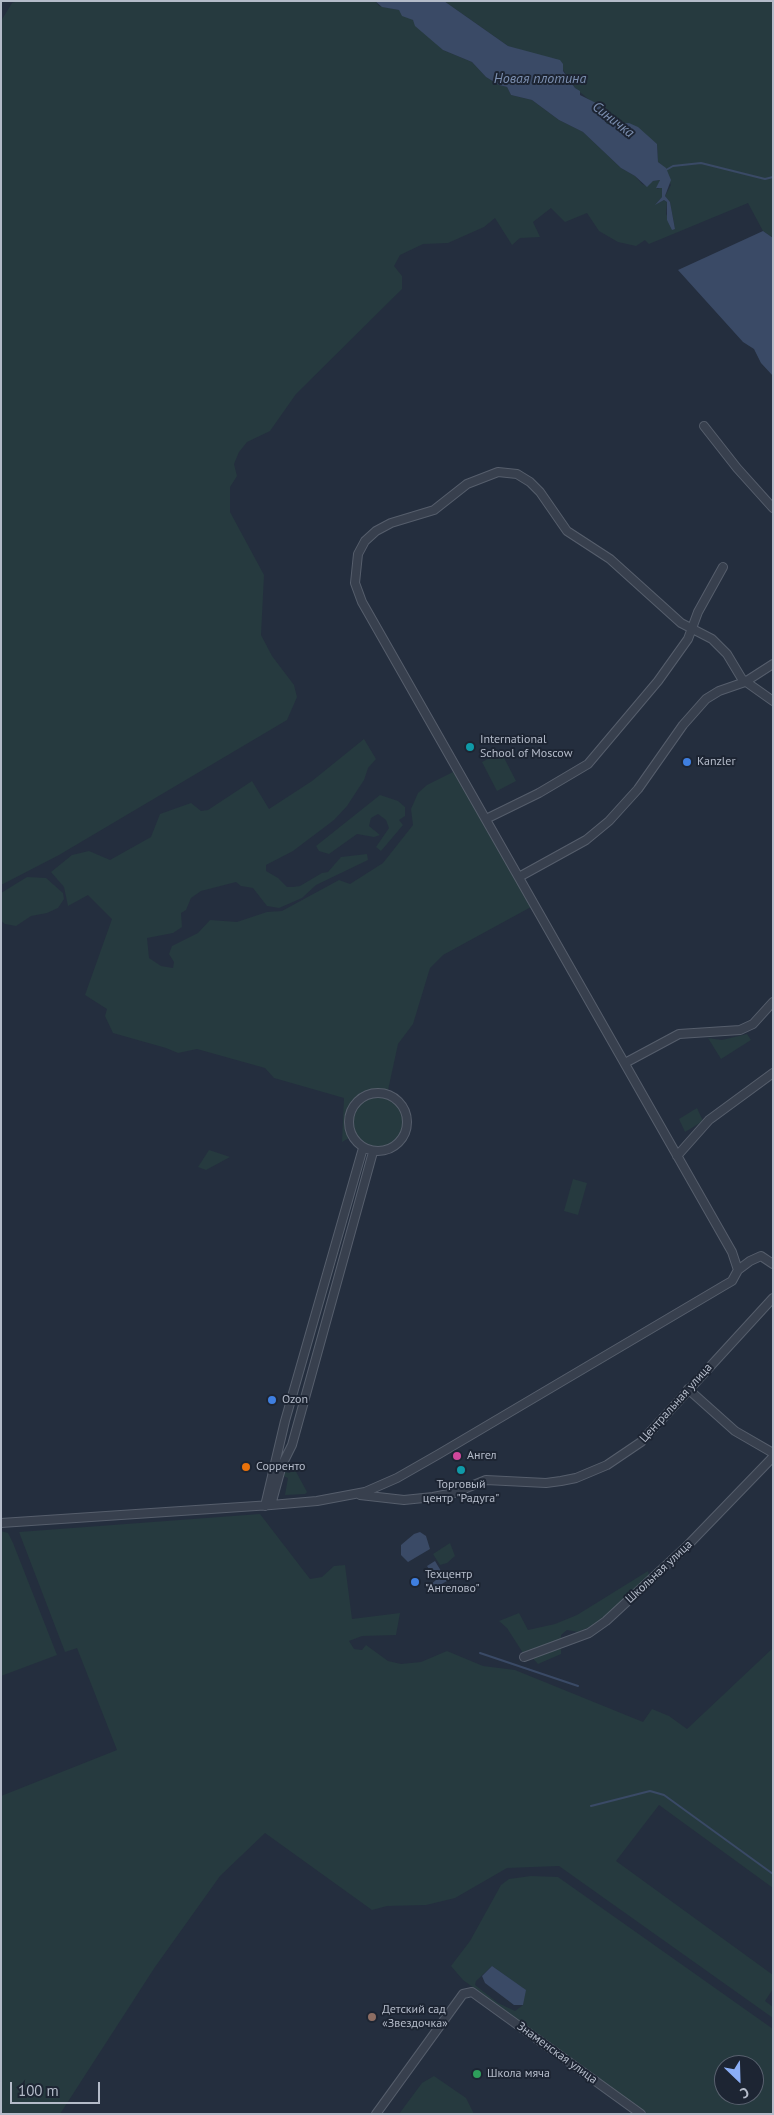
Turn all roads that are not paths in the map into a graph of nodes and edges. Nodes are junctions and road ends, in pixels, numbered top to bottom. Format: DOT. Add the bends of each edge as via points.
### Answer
graph roads {
  1 [pos="704,426"];
  2 [pos="773,508"];
  3 [pos="723,566"];
  4 [pos="692,628"];
  5 [pos="773,664"];
  6 [pos="745,682"];
  7 [pos="773,701"];
  8 [pos="486,819"];
  9 [pos="520,877"];
  10 [pos="773,1002"];
  11 [pos="625,1062"];
  12 [pos="773,1073"];
  13 [pos="363,1148"];
  14 [pos="373,1152"];
  15 [pos="677,1156"];
  16 [pos="773,1264"];
  17 [pos="738,1270"];
  18 [pos="773,1298"];
  19 [pos="688,1389"];
  20 [pos="773,1455"];
  21 [pos="355,1495"];
  22 [pos="268,1505"];
  23 [pos="1,1523"];
  24 [pos="524,1658"];
  25 [pos="376,2114"];
  26 [pos="641,2114"];
  1 -- 2 [label="street"];
  3 -- 4 [label="street"];
  4 -- 6 [label="street" via="717,643"];
  4 -- 8 [label="street" via="688,639 658,681 584,768"];
  4 -- 8 [label="street" via="681,623 610,559 571,534 535,486 511,472 498,472 467,484 434,510 391,523 370,536 356,560 358,594"];
  5 -- 6 [label="street"];
  6 -- 7 [label="street"];
  6 -- 9 [label="street" via="719,691 695,710 638,789 598,830"];
  8 -- 9 [label="street"];
  9 -- 11 [label="street"];
  10 -- 11 [label="street" via="753,1024 740,1030 679,1034"];
  11 -- 15 [label="street"];
  12 -- 15 [label="street" via="709,1120"];
  13 -- 14 [label="street"];
  13 -- 14 [label="street" via="350,1131 350,1112 362,1097 381,1093 390,1095 404,1108 408,1127 399,1144"];
  13 -- 22 [label="street" via="285,1421"];
  14 -- 22 [label="street" via="292,1445"];
  15 -- 17 [label="street" via="732,1252"];
  16 -- 17 [label="street" via="761,1256"];
  17 -- 21 [label="street" via="732,1281 440,1454 388,1482"];
  18 -- 19 [label="street, Центральная улица"];
  19 -- 20 [label="street" via="735,1431"];
  19 -- 21 [label="street, Центральная улица" via="631,1450 576,1478 546,1483 486,1480 444,1496 404,1500"];
  20 -- 24 [label="street, Школьная улица" via="686,1547 606,1621 589,1633"];
  21 -- 22 [label="street"];
  22 -- 23 [label="street"];
  25 -- 26 [label="street, Знаменская улица" via="463,1994 468,1992 474,1993"];
}
